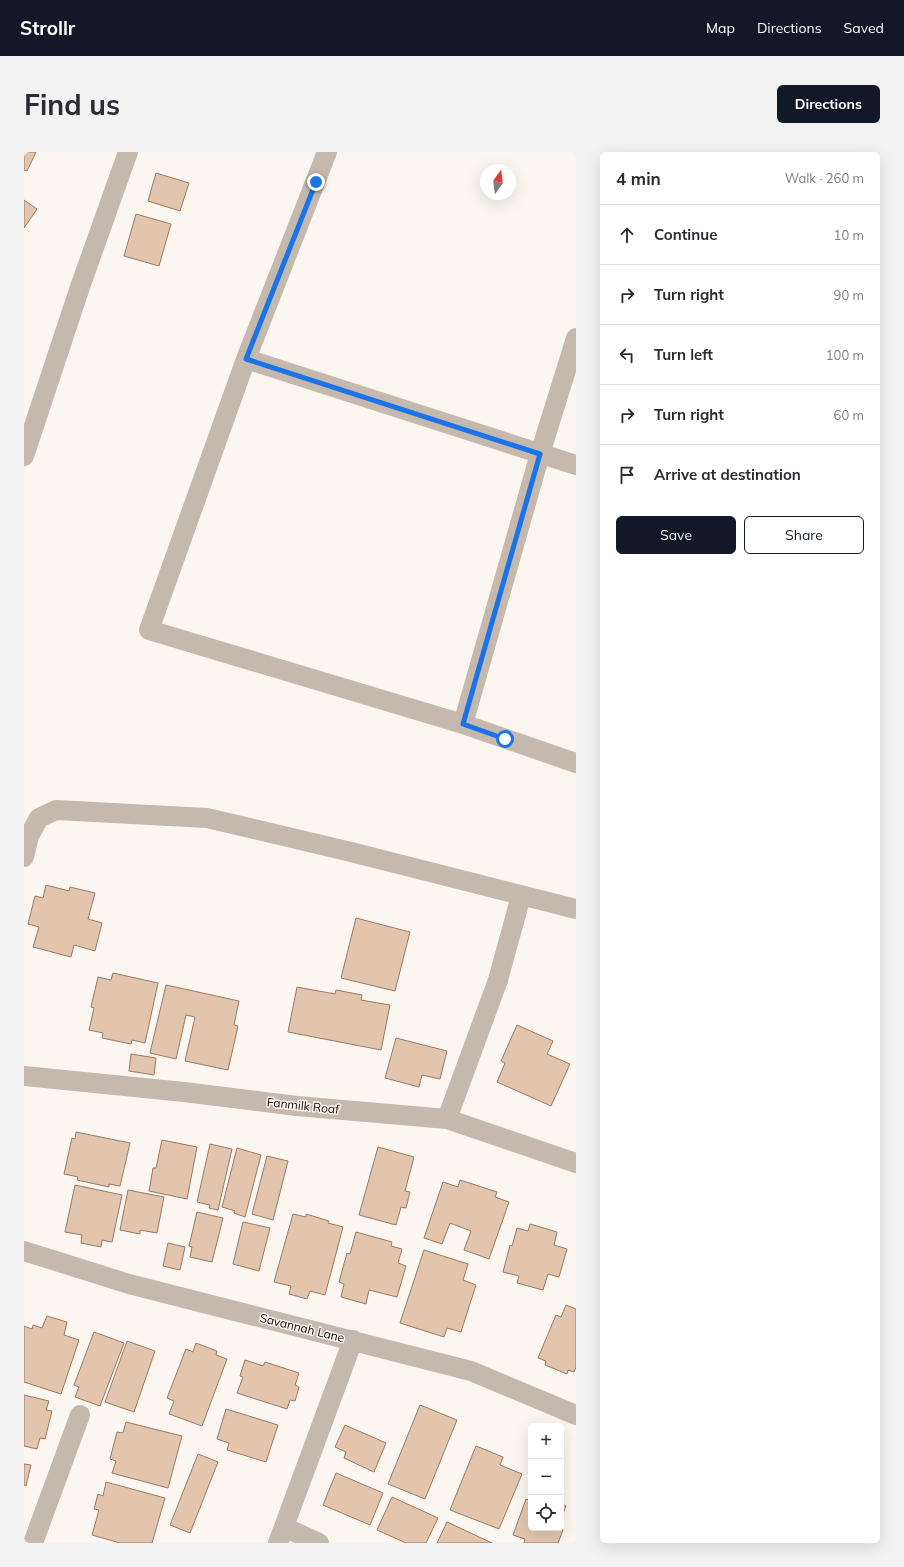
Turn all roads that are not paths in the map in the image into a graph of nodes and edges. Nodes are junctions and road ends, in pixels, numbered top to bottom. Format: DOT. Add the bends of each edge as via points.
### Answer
graph roads {
  1 [pos="128,152"];
  2 [pos="327,152"];
  3 [pos="576,338"];
  4 [pos="246,359"];
  5 [pos="27,436"];
  6 [pos="540,454"];
  7 [pos="24,456"];
  8 [pos="576,466"];
  9 [pos="463,724"];
  10 [pos="576,763"];
  11 [pos="24,857"];
  12 [pos="521,896"];
  13 [pos="576,909"];
  14 [pos="24,1076"];
  15 [pos="446,1119"];
  16 [pos="576,1163"];
  17 [pos="24,1251"];
  18 [pos="354,1340"];
  19 [pos="80,1415"];
  20 [pos="576,1415"];
  21 [pos="281,1535"];
  22 [pos="33,1543"];
  23 [pos="319,1543"];
  1 -- 5 [label="street"];
  2 -- 4 [label="street"];
  3 -- 6 [label="street"];
  4 -- 6 [label="street"];
  4 -- 9 [label="street" via="149,630"];
  5 -- 7 [label="street"];
  6 -- 8 [label="street"];
  6 -- 9 [label="street"];
  9 -- 10 [label="street"];
  11 -- 12 [label="street" via="29,836 39,818 56,810 208,818"];
  12 -- 13 [label="street"];
  12 -- 15 [label="street" via="498,980"];
  14 -- 15 [label="street, Fanmilk Roaf" via="297,1106"];
  15 -- 16 [label="street, Fanmilk Roaf"];
  17 -- 18 [label="street, Savannah Lane" via="129,1284"];
  18 -- 20 [label="street, Savannah Lane" via="471,1371"];
  18 -- 21 [label="street"];
  19 -- 22 [label="street"];
  21 -- 23 [label="street"];
}
